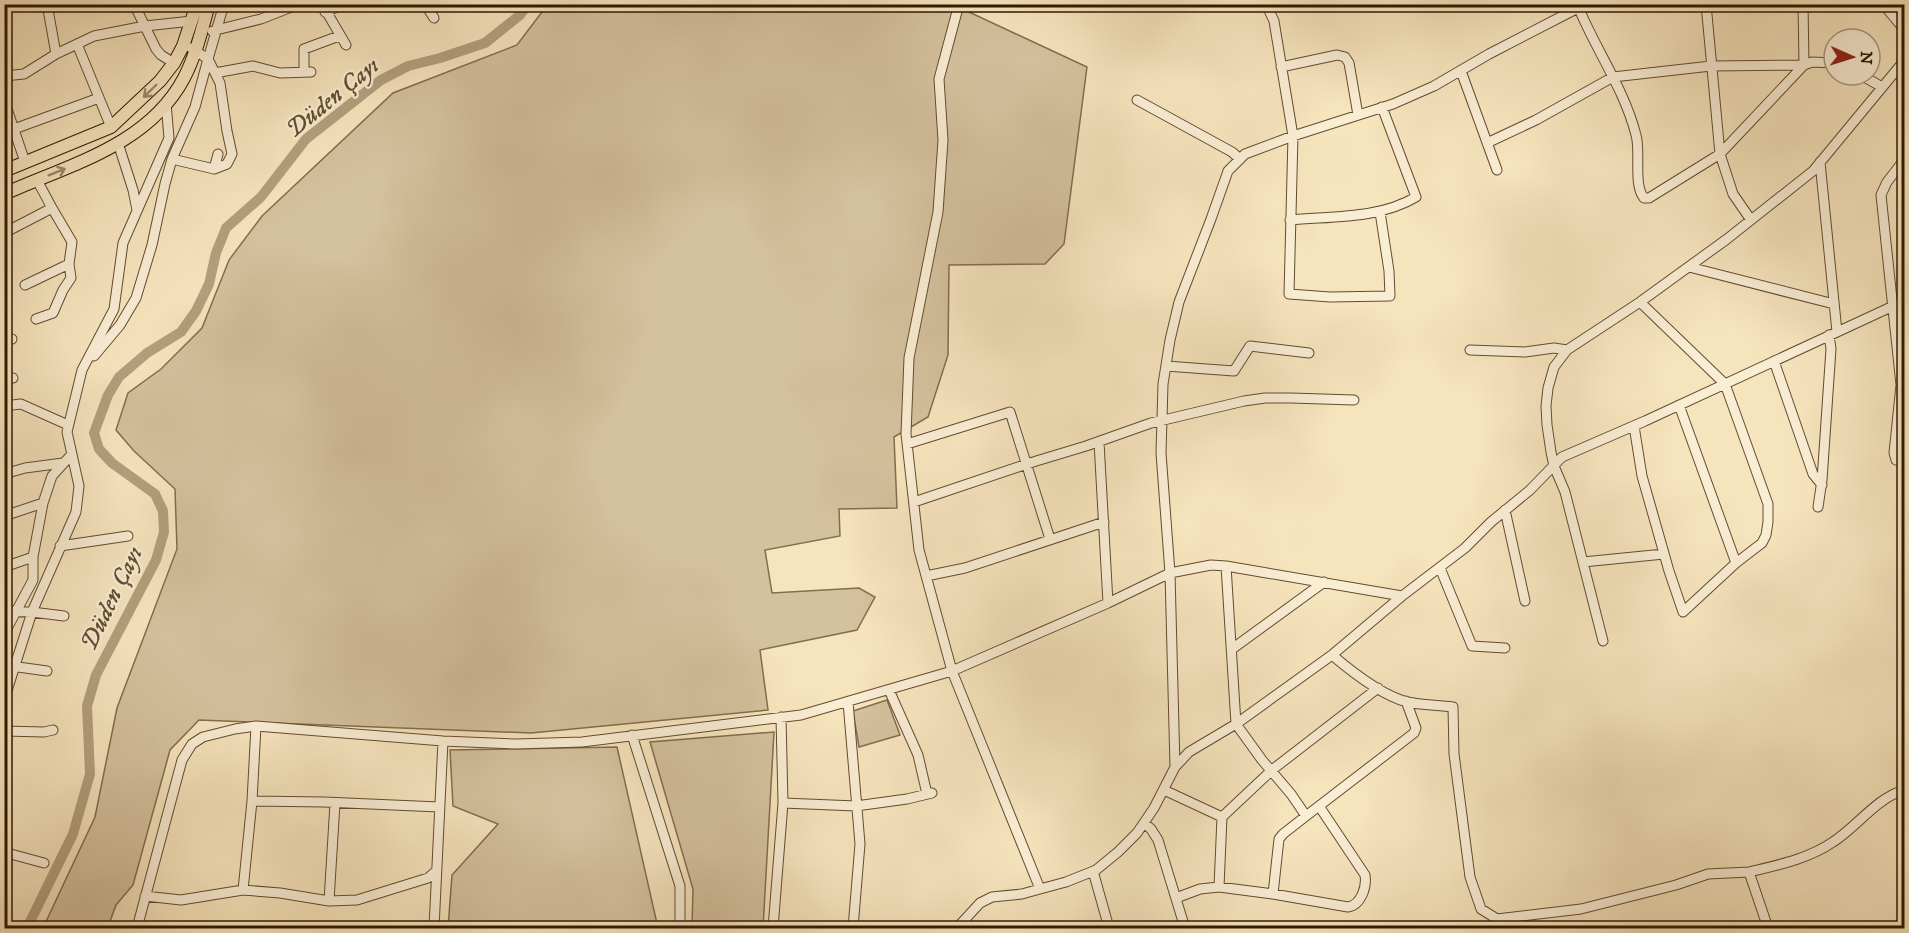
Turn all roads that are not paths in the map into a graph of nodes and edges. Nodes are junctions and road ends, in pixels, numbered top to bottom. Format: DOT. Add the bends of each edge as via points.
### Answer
graph roads {
  1 [pos="10,4"];
  2 [pos="47,4"];
  3 [pos="135,4"];
  4 [pos="197,4"];
  5 [pos="209,4"];
  6 [pos="224,4"];
  7 [pos="298,4"];
  8 [pos="345,4"];
  9 [pos="425,4"];
  10 [pos="959,4"];
  11 [pos="1266,4"];
  12 [pos="1607,4"];
  13 [pos="1706,4"];
  14 [pos="1803,4"];
  15 [pos="1882,4"];
  16 [pos="1578,6"];
  17 [pos="323,8"];
  18 [pos="4,14"];
  19 [pos="434,18"];
  20 [pos="192,21"];
  21 [pos="145,26"];
  22 [pos="1905,29"];
  23 [pos="216,30"];
  24 [pos="200,34"];
  25 [pos="339,36"];
  26 [pos="184,43"];
  27 [pos="77,44"];
  28 [pos="346,45"];
  29 [pos="195,50"];
  30 [pos="56,54"];
  31 [pos="208,59"];
  32 [pos="1905,61"];
  33 [pos="1822,62"];
  34 [pos="174,63"];
  35 [pos="1804,65"];
  36 [pos="1712,66"];
  37 [pos="1281,67"];
  38 [pos="1461,71"];
  39 [pos="215,73"];
  40 [pos="4,76"];
  41 [pos="1613,77"];
  42 [pos="1882,87"];
  43 [pos="99,98"];
  44 [pos="4,100"];
  45 [pos="1137,100"];
  46 [pos="166,103"];
  47 [pos="1382,107"];
  48 [pos="1358,115"];
  49 [pos="111,127"];
  50 [pos="14,129"];
  51 [pos="1293,136"];
  52 [pos="1487,143"];
  53 [pos="118,144"];
  54 [pos="218,154"];
  55 [pos="1720,154"];
  56 [pos="172,159"];
  57 [pos="1240,159"];
  58 [pos="1905,160"];
  59 [pos="25,162"];
  60 [pos="1820,162"];
  61 [pos="214,169"];
  62 [pos="1497,170"];
  63 [pos="4,171"];
  64 [pos="37,180"];
  65 [pos="4,194"];
  66 [pos="52,208"];
  67 [pos="137,210"];
  68 [pos="1380,212"];
  69 [pos="1290,220"];
  70 [pos="1751,220"];
  71 [pos="4,233"];
  72 [pos="69,264"];
  73 [pos="1689,267"];
  74 [pos="55,271"];
  75 [pos="25,285"];
  76 [pos="63,290"];
  77 [pos="1905,301"];
  78 [pos="1640,302"];
  79 [pos="1834,304"];
  80 [pos="1892,306"];
  81 [pos="36,319"];
  82 [pos="1833,334"];
  83 [pos="1567,350"];
  84 [pos="1470,351"];
  85 [pos="1309,353"];
  86 [pos="1901,358"];
  87 [pos="1774,361"];
  88 [pos="1166,366"];
  89 [pos="82,370"];
  90 [pos="1725,384"];
  91 [pos="1354,400"];
  92 [pos="1679,405"];
  93 [pos="4,406"];
  94 [pos="1161,421"];
  95 [pos="68,425"];
  96 [pos="1634,426"];
  97 [pos="1099,442"];
  98 [pos="907,444"];
  99 [pos="72,454"];
  100 [pos="1896,460"];
  101 [pos="63,463"];
  102 [pos="1027,464"];
  103 [pos="1554,466"];
  104 [pos="4,474"];
  105 [pos="1822,484"];
  106 [pos="914,502"];
  107 [pos="44,503"];
  108 [pos="1818,507"];
  109 [pos="1505,510"];
  110 [pos="4,516"];
  111 [pos="1104,522"];
  112 [pos="128,536"];
  113 [pos="1050,539"];
  114 [pos="60,546"];
  115 [pos="1664,554"];
  116 [pos="33,557"];
  117 [pos="1583,562"];
  118 [pos="1736,563"];
  119 [pos="1226,566"];
  120 [pos="4,567"];
  121 [pos="1440,568"];
  122 [pos="1170,573"];
  123 [pos="926,576"];
  124 [pos="1324,582"];
  125 [pos="1402,596"];
  126 [pos="1525,601"];
  127 [pos="1108,603"];
  128 [pos="4,611"];
  129 [pos="32,612"];
  130 [pos="15,613"];
  131 [pos="64,616"];
  132 [pos="4,634"];
  133 [pos="1603,641"];
  134 [pos="1505,648"];
  135 [pos="1232,649"];
  136 [pos="1332,654"];
  137 [pos="9,664"];
  138 [pos="47,671"];
  139 [pos="952,672"];
  140 [pos="1378,688"];
  141 [pos="889,690"];
  142 [pos="4,699"];
  143 [pos="848,702"];
  144 [pos="1406,702"];
  145 [pos="781,717"];
  146 [pos="1236,724"];
  147 [pos="256,726"];
  148 [pos="53,730"];
  149 [pos="4,731"];
  150 [pos="632,735"];
  151 [pos="443,741"];
  152 [pos="1174,767"];
  153 [pos="1272,770"];
  154 [pos="1164,790"];
  155 [pos="1905,790"];
  156 [pos="252,801"];
  157 [pos="335,803"];
  158 [pos="783,803"];
  159 [pos="856,806"];
  160 [pos="1319,806"];
  161 [pos="439,807"];
  162 [pos="1306,816"];
  163 [pos="1222,817"];
  164 [pos="1144,823"];
  165 [pos="5,853"];
  166 [pos="44,863"];
  167 [pos="437,870"];
  168 [pos="1093,871"];
  169 [pos="1749,872"];
  170 [pos="1219,887"];
  171 [pos="243,890"];
  172 [pos="1040,890"];
  173 [pos="1274,894"];
  174 [pos="145,896"];
  175 [pos="1176,898"];
  176 [pos="329,901"];
  177 [pos="136,928"];
  178 [pos="434,928"];
  179 [pos="680,928"];
  180 [pos="772,928"];
  181 [pos="854,928"];
  182 [pos="957,928"];
  183 [pos="1109,928"];
  184 [pos="1185,928"];
  185 [pos="1768,928"];
  1 -- 18 [label="street"];
  2 -- 30 [label="street"];
  3 -- 21 [label="street"];
  4 -- 20 [label="main road"];
  5 -- 24 [label="main road"];
  6 -- 23 [label="street"];
  7 -- 23 [label="street" via="261,19"];
  8 -- 17 [label="street"];
  9 -- 19 [label="street"];
  10 -- 98 [label="street" via="939,79 943,140 938,212 909,358"];
  11 -- 37 [label="street" via="1274,21"];
  12 -- 16 [label="street"];
  13 -- 36 [label="street"];
  14 -- 35 [label="street"];
  15 -- 22 [label="street"];
  16 -- 38 [label="street"];
  16 -- 41 [label="street"];
  17 -- 25 [label="street"];
  20 -- 21 [label="street"];
  20 -- 26 [label="main road"];
  21 -- 27 [label="street" via="94,36"];
  21 -- 34 [label="street" via="156,49"];
  23 -- 24 [label="street"];
  23 -- 31 [label="street"];
  24 -- 29 [label="main road"];
  25 -- 28 [label="street"];
  25 -- 39 [label="street" via="304,49 308,72 280,73 253,66"];
  26 -- 29 [label="street"];
  26 -- 34 [label="main road"];
  27 -- 30 [label="street"];
  27 -- 43 [label="street"];
  29 -- 31 [label="street"];
  29 -- 46 [label="main road" via="184,78"];
  30 -- 40 [label="street" via="24,74"];
  31 -- 39 [label="street"];
  31 -- 56 [label="street" via="195,107"];
  32 -- 42 [label="street"];
  33 -- 35 [label="street"];
  34 -- 49 [label="main road, one-way"];
  35 -- 36 [label="street"];
  35 -- 55 [label="street"];
  36 -- 41 [label="street"];
  36 -- 55 [label="street"];
  37 -- 48 [label="street" via="1337,55 1345,57 1350,63"];
  37 -- 51 [label="street"];
  38 -- 47 [label="street"];
  38 -- 52 [label="street"];
  39 -- 61 [label="street" via="232,154 227,164"];
  41 -- 52 [label="street"];
  41 -- 55 [label="street" via="1638,140 1638,174 1644,198"];
  42 -- 60 [label="street"];
  43 -- 49 [label="street"];
  43 -- 50 [label="street"];
  44 -- 50 [label="street"];
  45 -- 57 [label="street"];
  46 -- 53 [label="main road" via="147,125"];
  46 -- 67 [label="street" via="169,138"];
  47 -- 48 [label="street"];
  47 -- 68 [label="street" via="1416,197"];
  48 -- 51 [label="street"];
  49 -- 59 [label="main road"];
  50 -- 59 [label="street"];
  51 -- 57 [label="street"];
  51 -- 69 [label="street"];
  52 -- 62 [label="street"];
  64 -- 53 [label="main road, one-way"];
  53 -- 67 [label="street"];
  54 -- 61 [label="street"];
  55 -- 70 [label="street" via="1733,194"];
  56 -- 61 [label="street"];
  56 -- 89 [label="street" via="136,298 120,325"];
  57 -- 88 [label="street" via="1227,171 1179,302"];
  58 -- 80 [label="street" via="1881,195"];
  59 -- 63 [label="main road"];
  60 -- 70 [label="street"];
  60 -- 79 [label="street"];
  64 -- 65 [label="main road"];
  64 -- 66 [label="street"];
  66 -- 71 [label="street"];
  66 -- 72 [label="street" via="72,242"];
  67 -- 89 [label="street" via="123,243 114,309"];
  68 -- 69 [label="street"];
  68 -- 69 [label="street" via="1390,296 1289,294"];
  70 -- 73 [label="street"];
  72 -- 74 [label="street"];
  72 -- 76 [label="street" via="71,278"];
  73 -- 78 [label="street"];
  73 -- 79 [label="street"];
  74 -- 75 [label="street"];
  74 -- 76 [label="street"];
  76 -- 81 [label="street" via="53,313"];
  77 -- 80 [label="street"];
  78 -- 83 [label="street"];
  78 -- 90 [label="street"];
  79 -- 82 [label="street"];
  80 -- 82 [label="street"];
  80 -- 86 [label="street"];
  82 -- 87 [label="street"];
  82 -- 105 [label="street"];
  83 -- 84 [label="street"];
  83 -- 103 [label="street" via="1554,368 1548,388 1547,424"];
  85 -- 88 [label="street" via="1250,345 1234,371"];
  86 -- 100 [label="street"];
  87 -- 90 [label="street"];
  87 -- 105 [label="street" via="1813,474"];
  88 -- 94 [label="street"];
  89 -- 95 [label="street"];
  90 -- 92 [label="street"];
  90 -- 118 [label="street" via="1769,515 1762,543"];
  91 -- 94 [label="street" via="1264,398"];
  92 -- 96 [label="street"];
  92 -- 118 [label="street"];
  93 -- 95 [label="street" via="21,404"];
  94 -- 97 [label="street"];
  94 -- 122 [label="street"];
  95 -- 99 [label="street"];
  96 -- 103 [label="street" via="1562,457"];
  96 -- 115 [label="street" via="1642,476"];
  97 -- 102 [label="street"];
  97 -- 111 [label="street"];
  98 -- 102 [label="street" via="1010,412"];
  98 -- 106 [label="street"];
  99 -- 101 [label="street"];
  99 -- 114 [label="street" via="79,486 76,512"];
  101 -- 104 [label="street"];
  101 -- 107 [label="street" via="52,476"];
  102 -- 106 [label="street"];
  102 -- 113 [label="street"];
  103 -- 109 [label="street"];
  103 -- 117 [label="street" via="1565,492"];
  105 -- 108 [label="street"];
  106 -- 123 [label="street"];
  107 -- 110 [label="street"];
  107 -- 116 [label="street"];
  109 -- 121 [label="street"];
  109 -- 126 [label="street"];
  111 -- 113 [label="street"];
  111 -- 127 [label="street"];
  112 -- 114 [label="street"];
  113 -- 123 [label="street" via="965,568"];
  114 -- 129 [label="street"];
  115 -- 117 [label="street"];
  115 -- 118 [label="street" via="1683,612"];
  116 -- 120 [label="street"];
  116 -- 130 [label="street" via="33,580"];
  117 -- 133 [label="street"];
  119 -- 122 [label="street"];
  119 -- 124 [label="street"];
  119 -- 135 [label="street"];
  121 -- 125 [label="street"];
  121 -- 134 [label="street" via="1472,646"];
  122 -- 127 [label="street"];
  122 -- 152 [label="street"];
  123 -- 139 [label="street"];
  124 -- 125 [label="street"];
  124 -- 135 [label="street"];
  125 -- 136 [label="street"];
  127 -- 139 [label="street"];
  128 -- 130 [label="street"];
  129 -- 130 [label="street"];
  129 -- 131 [label="street"];
  129 -- 137 [label="street"];
  130 -- 132 [label="street"];
  135 -- 146 [label="street"];
  136 -- 140 [label="street"];
  136 -- 146 [label="street"];
  137 -- 138 [label="street"];
  137 -- 142 [label="street"];
  139 -- 141 [label="street"];
  139 -- 172 [label="street"];
  140 -- 144 [label="street"];
  140 -- 153 [label="street"];
  141 -- 143 [label="street"];
  141 -- 159 [label="street" via="918,755 930,794"];
  143 -- 145 [label="street"];
  143 -- 159 [label="street"];
  144 -- 160 [label="street" via="1416,728 1414,733"];
  144 -- 169 [label="street" via="1454,707 1454,754 1470,877 1480,909 1497,919 1581,909 1708,874"];
  145 -- 150 [label="street"];
  145 -- 158 [label="street"];
  146 -- 152 [label="street" via="1189,752"];
  146 -- 153 [label="street"];
  147 -- 151 [label="street"];
  147 -- 156 [label="street"];
  147 -- 174 [label="street" via="215,734 192,744 182,760"];
  148 -- 149 [label="street"];
  150 -- 151 [label="street" via="527,744"];
  150 -- 179 [label="street" via="680,886"];
  151 -- 161 [label="street"];
  152 -- 154 [label="street"];
  153 -- 162 [label="street"];
  153 -- 163 [label="street"];
  154 -- 163 [label="street"];
  154 -- 164 [label="street"];
  155 -- 169 [label="street" via="1882,800 1834,842 1814,853"];
  156 -- 157 [label="street"];
  156 -- 171 [label="street"];
  157 -- 161 [label="street"];
  157 -- 176 [label="street"];
  158 -- 159 [label="street"];
  158 -- 180 [label="street"];
  159 -- 181 [label="street" via="860,844"];
  160 -- 162 [label="street"];
  160 -- 173 [label="street" via="1365,874 1359,902 1348,907"];
  161 -- 167 [label="street"];
  162 -- 173 [label="street" via="1279,839"];
  163 -- 170 [label="street"];
  164 -- 168 [label="street" via="1118,852"];
  164 -- 175 [label="street" via="1158,840"];
  165 -- 166 [label="street"];
  167 -- 176 [label="street" via="428,878 357,900"];
  167 -- 178 [label="street"];
  168 -- 172 [label="street"];
  168 -- 183 [label="street"];
  169 -- 185 [label="street"];
  170 -- 173 [label="street"];
  170 -- 175 [label="street"];
  171 -- 174 [label="street" via="181,900"];
  171 -- 176 [label="street"];
  172 -- 182 [label="street" via="985,899"];
  174 -- 177 [label="street"];
  175 -- 184 [label="street"];
}
